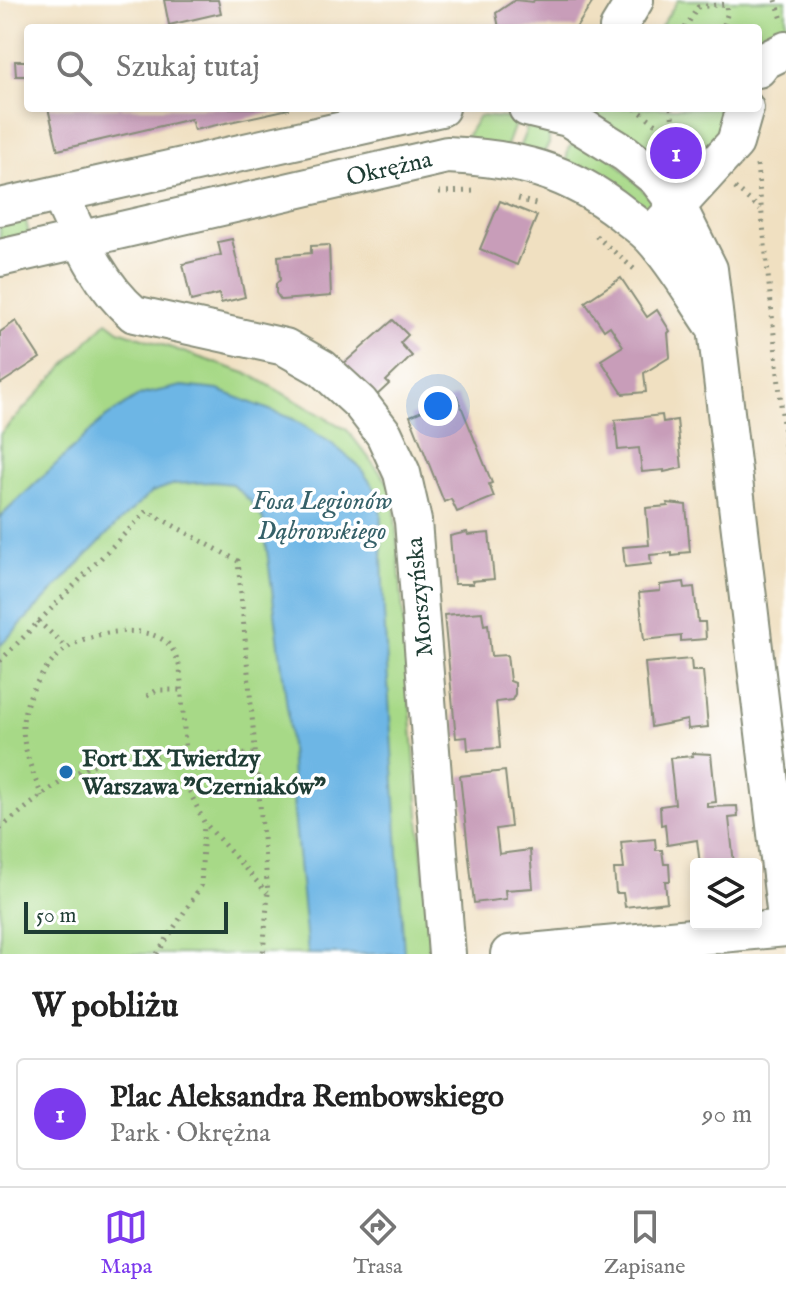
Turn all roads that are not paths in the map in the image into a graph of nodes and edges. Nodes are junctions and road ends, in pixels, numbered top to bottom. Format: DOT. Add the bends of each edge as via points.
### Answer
graph roads {
  1 [pos="635,0"];
  2 [pos="620,24"];
  3 [pos="786,50"];
  4 [pos="762,64"];
  5 [pos="423,112"];
  6 [pos="744,112"];
  7 [pos="570,113"];
  8 [pos="547,170"];
  9 [pos="60,195"];
  10 [pos="677,205"];
  11 [pos="0,207"];
  12 [pos="651,237"];
  13 [pos="81,240"];
  14 [pos="0,258"];
  15 [pos="716,330"];
  16 [pos="786,918"];
  17 [pos="786,928"];
  18 [pos="447,954"];
  19 [pos="509,954"];
  1 -- 2 [label="street"];
  3 -- 4 [label="street"];
  5 -- 9 [label="street, Okrężna"];
  6 -- 10 [label="street" via="735,143"];
  7 -- 8 [label="street"];
  7 -- 10 [label="street, Okrężna" via="657,179"];
  8 -- 12 [label="street, Okrężna" via="607,201"];
  8 -- 13 [label="street, Okrężna" via="494,157 447,155"];
  9 -- 11 [label="street, Okrężna"];
  9 -- 13 [label="street, Morszyńska"];
  10 -- 12 [label="street"];
  10 -- 15 [label="street, Okrężna" via="709,269"];
  12 -- 15 [label="street, Okrężna"];
  13 -- 14 [label="street, Okrężna"];
  13 -- 18 [label="street, Morszyńska" via="92,265 134,314 285,347 322,368 384,434 402,473 413,521"];
  15 -- 16 [label="street, Okrężna"];
  17 -- 19 [label="street"];
}
